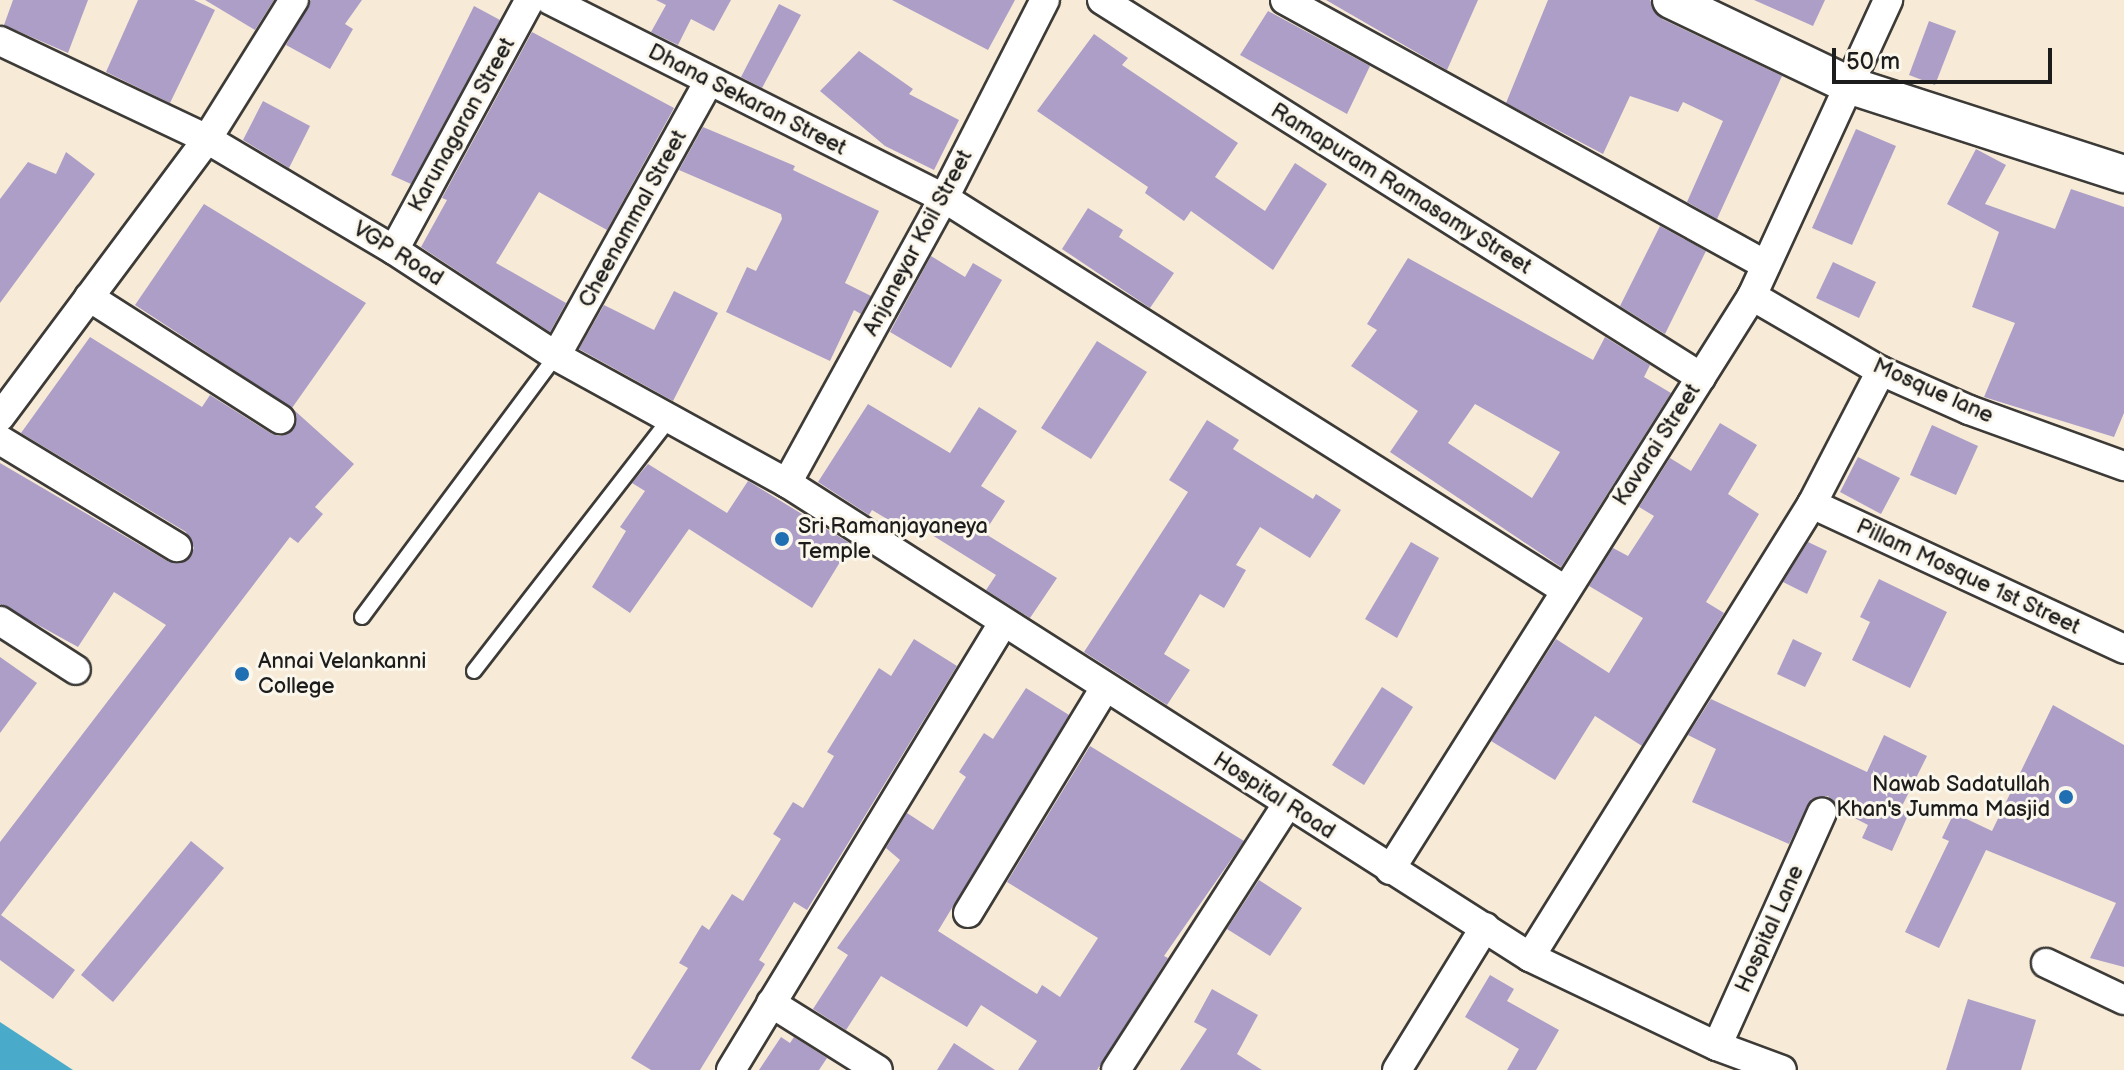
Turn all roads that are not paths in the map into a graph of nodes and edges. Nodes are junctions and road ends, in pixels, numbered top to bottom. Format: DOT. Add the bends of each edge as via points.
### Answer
graph roads {
  1 [pos="294,0"];
  2 [pos="530,0"];
  3 [pos="550,0"];
  4 [pos="1045,0"];
  5 [pos="1102,0"];
  6 [pos="1285,0"];
  7 [pos="1671,0"];
  8 [pos="1888,0"];
  9 [pos="0,41"];
  10 [pos="709,81"];
  11 [pos="1851,86"];
  12 [pos="207,139"];
  13 [pos="2124,174"];
  14 [pos="944,198"];
  15 [pos="394,250"];
  16 [pos="1766,265"];
  17 [pos="1752,296"];
  18 [pos="89,297"];
  19 [pos="556,356"];
  20 [pos="1881,371"];
  21 [pos="1701,377"];
  22 [pos="0,417"];
  23 [pos="280,419"];
  24 [pos="668,421"];
  25 [pos="0,440"];
  26 [pos="2124,466"];
  27 [pos="787,483"];
  28 [pos="1812,504"];
  29 [pos="177,547"];
  30 [pos="1565,590"];
  31 [pos="362,617"];
  32 [pos="0,621"];
  33 [pos="1003,623"];
  34 [pos="2124,649"];
  35 [pos="76,670"];
  36 [pos="474,671"];
  37 [pos="1105,688"];
  38 [pos="1287,805"];
  39 [pos="1822,812"];
  40 [pos="1390,870"];
  41 [pos="968,913"];
  42 [pos="1485,927"];
  43 [pos="1530,957"];
  44 [pos="2046,963"];
  45 [pos="2124,1000"];
  46 [pos="771,1003"];
  47 [pos="1717,1046"];
  48 [pos="731,1070"];
  49 [pos="878,1070"];
  50 [pos="1116,1070"];
  51 [pos="1397,1070"];
  52 [pos="1782,1070"];
  1 -- 12 [label="street"];
  2 -- 15 [label="street, Karunagaran Street"];
  3 -- 10 [label="street, Dhana Sekaran Street"];
  4 -- 14 [label="street, Anjaneyar Koil Street"];
  5 -- 21 [label="street, Ramapuram Ramasamy Street"];
  6 -- 16 [label="street"];
  7 -- 11 [label="street"];
  8 -- 11 [label="street, Kavarai Street"];
  9 -- 12 [label="street, VGP Road"];
  10 -- 14 [label="street, Dhana Sekaran Street"];
  10 -- 19 [label="street, Cheenammal Street"];
  11 -- 13 [label="street"];
  11 -- 16 [label="street, Kavarai Street"];
  12 -- 15 [label="street, VGP Road"];
  12 -- 18 [label="street"];
  14 -- 27 [label="street, Anjaneyar Koil Street"];
  14 -- 30 [label="street, Dhana Sekaran Street"];
  15 -- 19 [label="street, VGP Road"];
  16 -- 17 [label="street, Kavarai Street"];
  17 -- 20 [label="street, Mosque lane"];
  17 -- 21 [label="street, Kavarai Street"];
  18 -- 22 [label="street"];
  18 -- 23 [label="street"];
  19 -- 24 [label="street, VGP Road"];
  19 -- 31 [label="lane"];
  20 -- 26 [label="street, Mosque lane" via="1969,410"];
  20 -- 28 [label="street"];
  21 -- 30 [label="street, Kavarai Street"];
  24 -- 27 [label="street, VGP Road"];
  24 -- 36 [label="lane"];
  25 -- 29 [label="street"];
  27 -- 33 [label="street, Hospital Road"];
  28 -- 34 [label="street, Pillam Mosque 1st Street"];
  28 -- 43 [label="street"];
  30 -- 40 [label="street, Kavarai Street"];
  32 -- 35 [label="street"];
  33 -- 37 [label="street, Hospital Road"];
  33 -- 46 [label="street"];
  37 -- 38 [label="street, Hospital Road"];
  37 -- 41 [label="street"];
  38 -- 40 [label="street, Hospital Road"];
  38 -- 50 [label="street"];
  39 -- 47 [label="street, Hospital Lane"];
  40 -- 42 [label="street, Hospital Road"];
  42 -- 43 [label="street, Hospital Road"];
  42 -- 51 [label="street"];
  43 -- 47 [label="street, Hospital Road"];
  44 -- 45 [label="street"];
  46 -- 48 [label="street"];
  46 -- 49 [label="street"];
  47 -- 52 [label="street, Hospital Road"];
}
